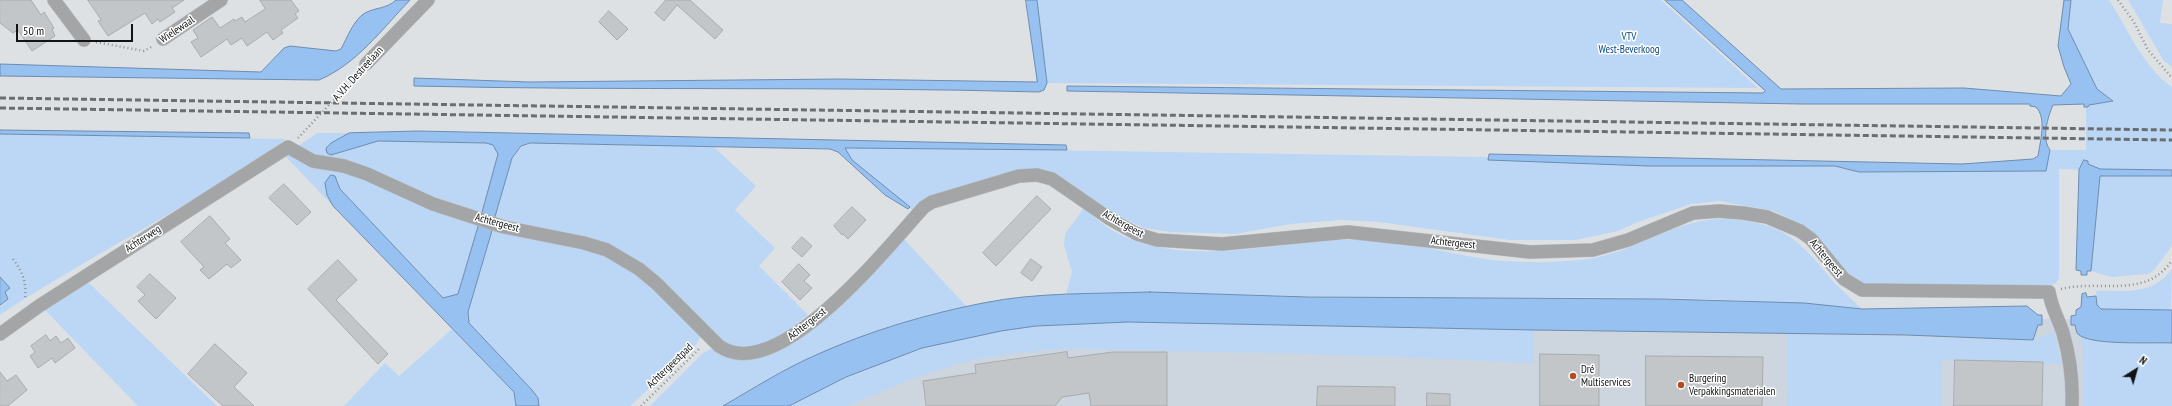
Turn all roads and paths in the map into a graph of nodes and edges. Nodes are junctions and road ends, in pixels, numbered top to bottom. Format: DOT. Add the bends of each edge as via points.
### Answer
graph roads {
  1 [pos="54,0"];
  2 [pos="221,0"];
  3 [pos="428,0"];
  4 [pos="2118,0"];
  5 [pos="163,39"];
  6 [pos="84,40"];
  7 [pos="366,64"];
  8 [pos="2172,78"];
  9 [pos="288,147"];
  10 [pos="13,259"];
  11 [pos="2172,260"];
  12 [pos="2049,292"];
  13 [pos="21,318"];
  14 [pos="0,334"];
  15 [pos="710,338"];
  16 [pos="641,406"];
  17 [pos="2072,406"];
  1 -- 6 [label="street"];
  2 -- 5 [label="street, Wielewaal"];
  3 -- 7 [label="street, A.V.H. Destreelaan"];
  4 -- 8 [label="path" via="2134,22 2148,50"];
  5 -- 6 [label="path, Wielewaal" via="144,51"];
  7 -- 9 [label="path, A.V.H. Destreelaan" via="336,99"];
  9 -- 13 [label="street, Achterweg"];
  9 -- 15 [label="street, Achtergeest" via="313,161 344,166 433,204 504,227 607,250 650,278"];
  10 -- 13 [label="path" via="25,283"];
  11 -- 12 [label="path" via="2159,275 2143,284 2074,286"];
  12 -- 15 [label="street, Achtergeest" via="1862,290 1844,279 1811,239 1800,231 1767,217 1719,211 1693,213 1628,240 1593,250 1530,252 1348,232 1222,244 1157,240 1136,234 1110,219 1052,179 1027,175 932,202 924,207 820,316 784,342 745,355 726,351"];
  12 -- 17 [label="street" via="2051,308 2062,331 2071,362"];
  13 -- 14 [label="street, Achterweg"];
  15 -- 16 [label="path, Achtergeestpad"];
}
